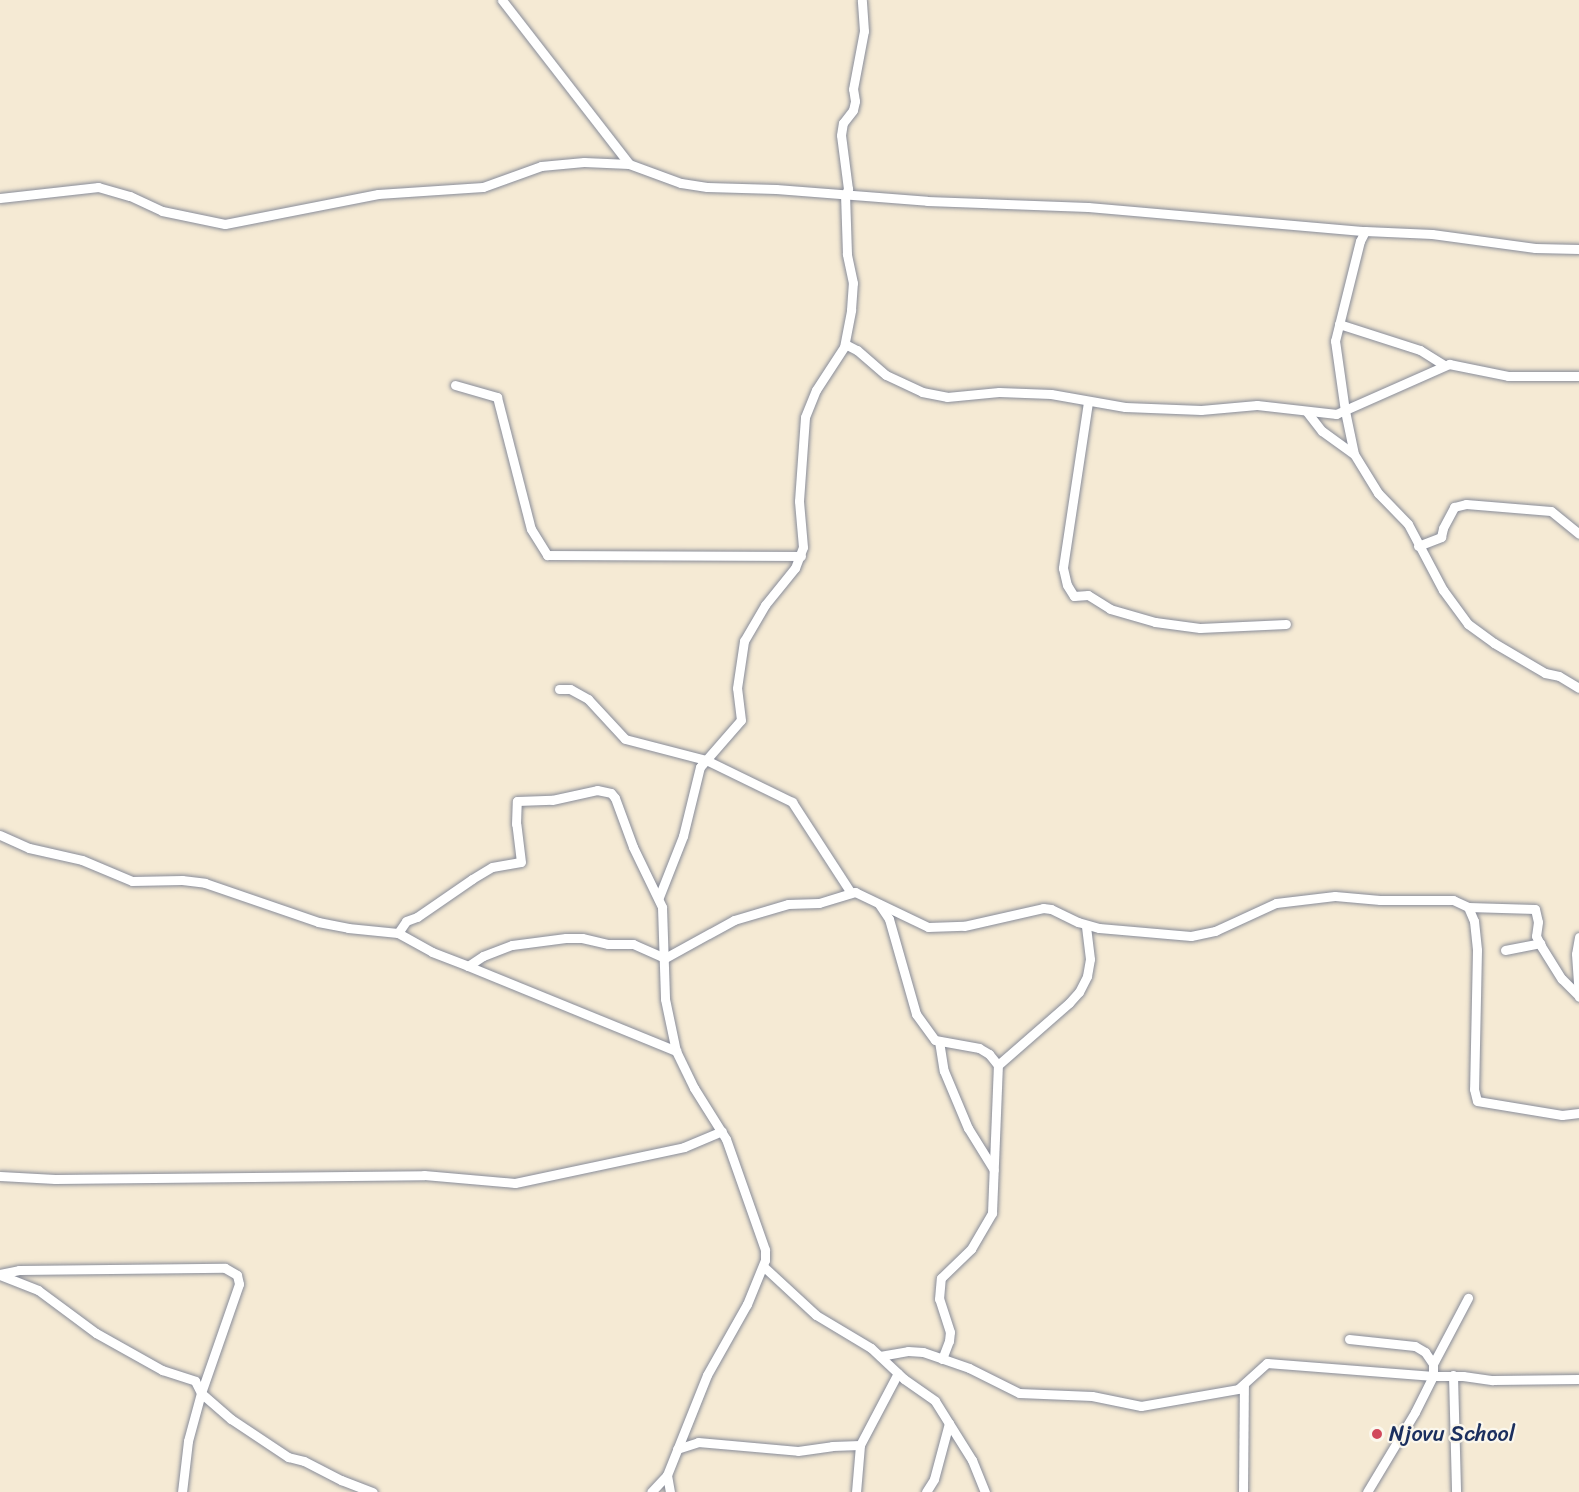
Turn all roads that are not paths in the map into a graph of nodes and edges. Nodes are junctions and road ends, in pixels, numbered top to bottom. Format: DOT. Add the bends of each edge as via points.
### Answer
graph roads {
  1 [pos="502,0"];
  2 [pos="862,0"];
  3 [pos="629,164"];
  4 [pos="845,195"];
  5 [pos="0,198"];
  6 [pos="1365,231"];
  7 [pos="1579,249"];
  8 [pos="1339,324"];
  9 [pos="844,344"];
  10 [pos="1444,365"];
  11 [pos="1579,376"];
  12 [pos="455,386"];
  13 [pos="1088,402"];
  14 [pos="1345,411"];
  15 [pos="1307,412"];
  16 [pos="1354,454"];
  17 [pos="1579,534"];
  18 [pos="1418,546"];
  19 [pos="801,556"];
  20 [pos="1286,624"];
  21 [pos="1579,688"];
  22 [pos="559,689"];
  23 [pos="706,760"];
  24 [pos="0,835"];
  25 [pos="851,893"];
  26 [pos="659,897"];
  27 [pos="878,903"];
  28 [pos="1468,907"];
  29 [pos="1086,925"];
  30 [pos="398,933"];
  31 [pos="1579,937"];
  32 [pos="1539,943"];
  33 [pos="1505,950"];
  34 [pos="665,958"];
  35 [pos="468,966"];
  36 [pos="1579,996"];
  37 [pos="939,1041"];
  38 [pos="676,1051"];
  39 [pos="998,1065"];
  40 [pos="1579,1113"];
  41 [pos="722,1131"];
  42 [pos="994,1170"];
  43 [pos="0,1176"];
  44 [pos="763,1266"];
  45 [pos="0,1275"];
  46 [pos="1468,1298"];
  47 [pos="1349,1339"];
  48 [pos="880,1356"];
  49 [pos="942,1359"];
  50 [pos="1433,1364"];
  51 [pos="898,1373"];
  52 [pos="1433,1376"];
  53 [pos="1453,1376"];
  54 [pos="1579,1379"];
  55 [pos="1244,1385"];
  56 [pos="201,1393"];
  57 [pos="950,1423"];
  58 [pos="860,1444"];
  59 [pos="676,1449"];
  60 [pos="667,1474"];
  61 [pos="182,1492"];
  62 [pos="373,1492"];
  63 [pos="651,1492"];
  64 [pos="670,1492"];
  65 [pos="856,1492"];
  66 [pos="926,1492"];
  67 [pos="985,1492"];
  68 [pos="1243,1492"];
  69 [pos="1366,1492"];
  70 [pos="1456,1492"];
  1 -- 3 [label="street"];
  2 -- 4 [label="street" via="864,31 853,89 855,101 841,135 848,189"];
  3 -- 4 [label="street" via="681,183 707,187"];
  3 -- 5 [label="street" via="554,163 483,187 378,194 225,225 162,211 98,187"];
  4 -- 6 [label="street" via="1088,207"];
  4 -- 9 [label="street" via="853,283"];
  6 -- 7 [label="street"];
  6 -- 8 [label="street"];
  8 -- 10 [label="street" via="1420,350"];
  8 -- 14 [label="street" via="1335,341"];
  9 -- 13 [label="street" via="886,375 922,392 947,397 999,392 1051,394"];
  9 -- 19 [label="street" via="816,390 805,417 799,501"];
  10 -- 11 [label="street" via="1458,364 1508,376"];
  10 -- 14 [label="street"];
  12 -- 19 [label="street" via="496,397 531,529 547,555"];
  13 -- 15 [label="street" via="1192,409 1266,406"];
  13 -- 20 [label="street" via="1063,568 1074,596 1088,595 1110,609 1155,622 1200,628"];
  14 -- 15 [label="street"];
  14 -- 16 [label="street"];
  15 -- 16 [label="street" via="1322,431"];
  16 -- 18 [label="street" via="1378,493 1408,524"];
  17 -- 18 [label="street" via="1551,511 1466,504 1454,507 1441,537"];
  18 -- 21 [label="street" via="1468,624 1545,673"];
  19 -- 23 [label="street" via="744,641 737,688 741,720"];
  22 -- 23 [label="street" via="570,689 588,699 625,739"];
  23 -- 25 [label="street" via="792,802"];
  23 -- 26 [label="street" via="700,767 683,836"];
  24 -- 30 [label="street" via="29,848 82,860 132,881 182,879 205,883 318,922"];
  25 -- 27 [label="street" via="863,894"];
  25 -- 34 [label="street" via="819,903 788,904 726,923"];
  26 -- 30 [label="street" via="633,847 620,806 610,793 597,790 552,800 517,801 521,862 492,867 406,921"];
  26 -- 34 [label="street"];
  27 -- 29 [label="street" via="928,927 964,926 1043,908"];
  27 -- 37 [label="street" via="889,919 916,1014"];
  28 -- 29 [label="street" via="1453,900 1335,896 1268,906 1203,935 1127,932"];
  28 -- 32 [label="street" via="1535,909"];
  28 -- 40 [label="street" via="1474,921 1477,950 1474,1089 1478,1101"];
  29 -- 39 [label="street" via="1090,959 1079,992"];
  30 -- 35 [label="street"];
  31 -- 36 [label="street"];
  32 -- 33 [label="street"];
  32 -- 36 [label="street" via="1562,979"];
  34 -- 35 [label="street" via="633,944 566,938 512,945"];
  34 -- 38 [label="street" via="665,999"];
  35 -- 38 [label="street"];
  37 -- 39 [label="street" via="979,1048"];
  37 -- 42 [label="street" via="944,1071 968,1128"];
  38 -- 41 [label="street"];
  39 -- 42 [label="street"];
  41 -- 43 [label="street" via="684,1148 515,1182 424,1175 55,1179"];
  41 -- 44 [label="street" via="765,1250"];
  42 -- 49 [label="street" via="993,1203 987,1224 971,1249 941,1278 939,1299 950,1332"];
  44 -- 48 [label="street" via="816,1315"];
  44 -- 59 [label="street" via="747,1304 707,1375"];
  45 -- 56 [label="street" via="38,1290 96,1333 162,1370 195,1382"];
  45 -- 56 [label="street" via="19,1270 232,1270 239,1284"];
  46 -- 50 [label="street"];
  47 -- 50 [label="street" via="1415,1346"];
  48 -- 49 [label="street" via="915,1351"];
  48 -- 51 [label="street"];
  49 -- 55 [label="street" via="1019,1393 1092,1396 1140,1406 1229,1392"];
  50 -- 52 [label="street"];
  51 -- 57 [label="street" via="935,1401"];
  51 -- 58 [label="street"];
  52 -- 53 [label="street"];
  52 -- 55 [label="street" via="1267,1364"];
  52 -- 69 [label="street"];
  53 -- 54 [label="street" via="1504,1381"];
  53 -- 70 [label="street"];
  55 -- 68 [label="street"];
  56 -- 61 [label="street" via="184,1456"];
  56 -- 62 [label="street" via="231,1419 288,1457"];
  57 -- 66 [label="street" via="934,1479"];
  57 -- 67 [label="street" via="980,1475"];
  58 -- 59 [label="street" via="798,1451 698,1442"];
  58 -- 65 [label="street"];
  59 -- 60 [label="street"];
  60 -- 63 [label="street"];
  60 -- 64 [label="street"];
}
